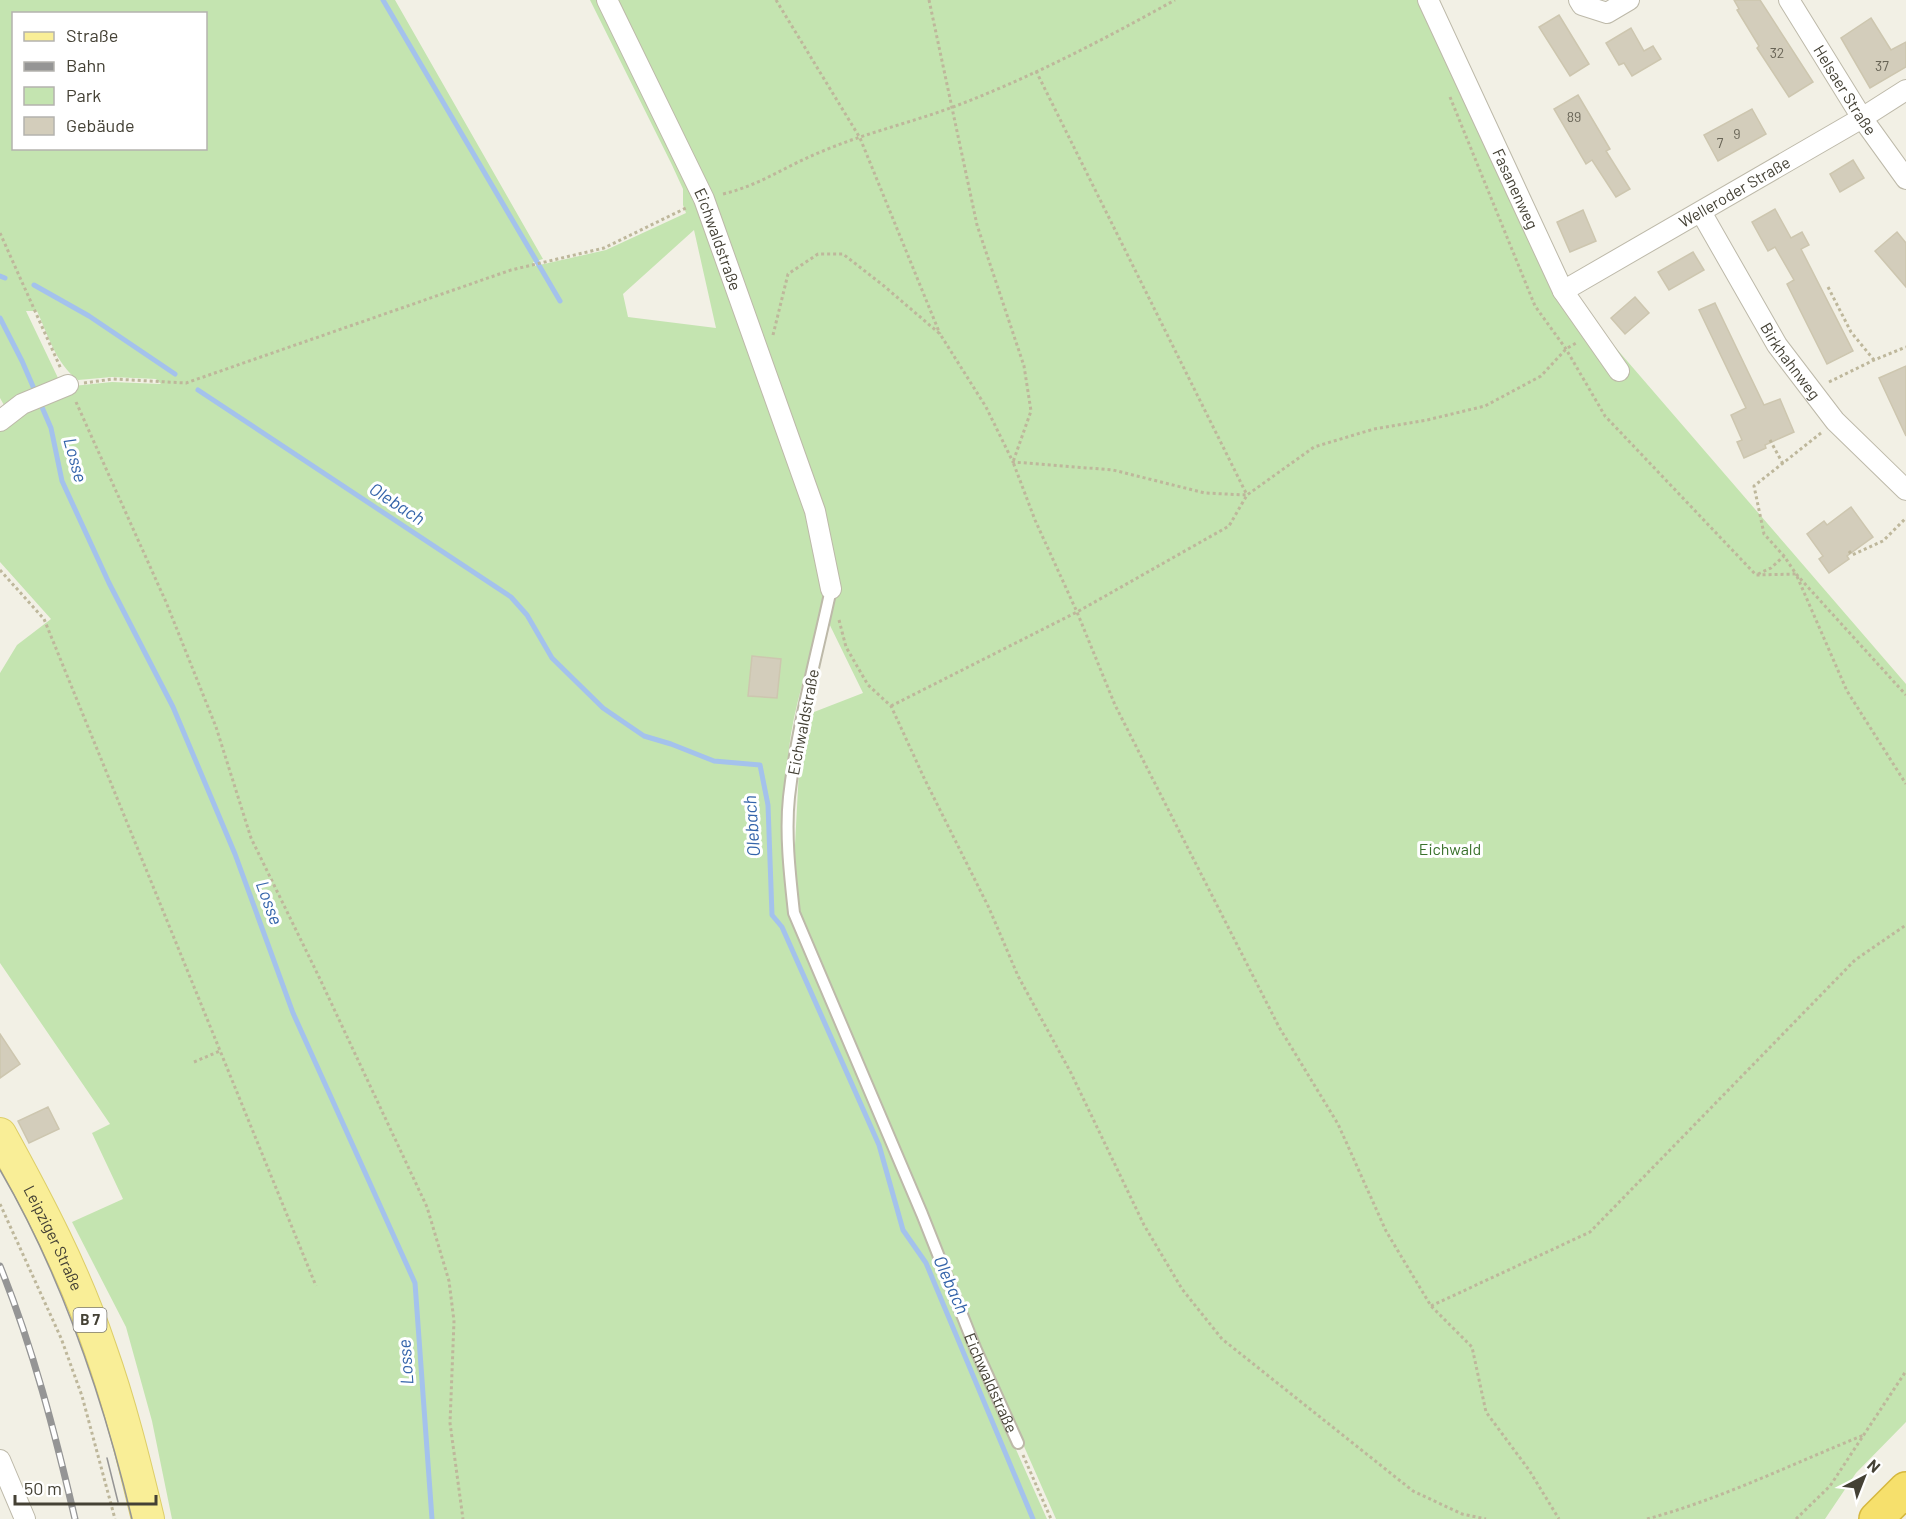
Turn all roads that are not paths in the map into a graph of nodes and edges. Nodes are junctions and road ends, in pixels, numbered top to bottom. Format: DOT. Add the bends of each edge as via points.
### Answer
graph roads {
  1 [pos="607,0"];
  2 [pos="1428,0"];
  3 [pos="1579,0"];
  4 [pos="1629,0"];
  5 [pos="1790,0"];
  6 [pos="1906,90"];
  7 [pos="1862,118"];
  8 [pos="1906,179"];
  9 [pos="1701,212"];
  10 [pos="1563,291"];
  11 [pos="1619,371"];
  12 [pos="68,385"];
  13 [pos="0,421"];
  14 [pos="1906,490"];
  15 [pos="831,589"];
  16 [pos="0,1134"];
  17 [pos="1018,1443"];
  18 [pos="0,1460"];
  19 [pos="1906,1489"];
  20 [pos="1876,1517"];
  21 [pos="25,1519"];
  22 [pos="148,1519"];
  1 -- 15 [label="street, Eichwaldstraße" via="704,199 815,511"];
  2 -- 10 [label="street, Fasanenweg"];
  3 -- 4 [label="street" via="1582,5 1607,13"];
  5 -- 7 [label="street, Helsaer Straße"];
  6 -- 7 [label="street, Welleroder Straße"];
  7 -- 8 [label="street, Helsaer Straße"];
  7 -- 9 [label="street, Welleroder Straße"];
  9 -- 10 [label="street, Welleroder Straße"];
  9 -- 14 [label="street, Birkhahnweg" via="1777,345 1835,421"];
  10 -- 11 [label="street, Fasanenweg"];
  12 -- 13 [label="street" via="22,404"];
  15 -- 17 [label="lane, Eichwaldstraße" via="807,689 789,799 789,868 794,913"];
  16 -- 22 [label="main road, Leipziger Straße / B 7" via="70,1272 100,1346 125,1424"];
  18 -- 21 [label="street"];
  19 -- 20 [label="highway"];
}
